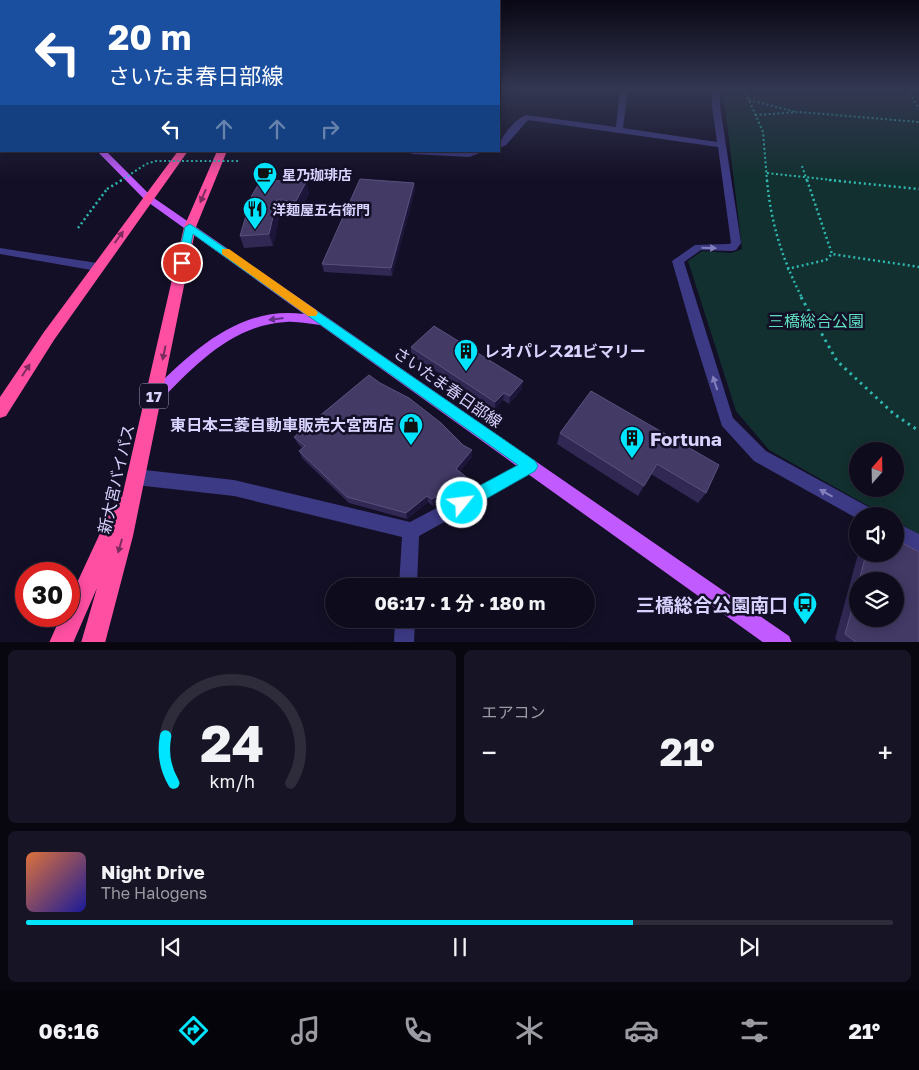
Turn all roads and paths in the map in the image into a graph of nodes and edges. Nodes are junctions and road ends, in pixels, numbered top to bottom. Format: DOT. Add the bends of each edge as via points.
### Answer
graph roads {
  1 [pos="523,119"];
  2 [pos="546,119"];
  3 [pos="622,119"];
  4 [pos="720,119"];
  5 [pos="757,119"];
  6 [pos="883,119"];
  7 [pos="919,122"];
  8 [pos="619,131"];
  9 [pos="500,145"];
  10 [pos="723,145"];
  11 [pos="102,152"];
  12 [pos="182,152"];
  13 [pos="222,152"];
  14 [pos="440,152"];
  15 [pos="477,152"];
  16 [pos="238,161"];
  17 [pos="802,166"];
  18 [pos="767,173"];
  19 [pos="806,177"];
  20 [pos="919,189"];
  21 [pos="148,198"];
  22 [pos="190,227"];
  23 [pos="78,228"];
  24 [pos="0,251"];
  25 [pos="832,254"];
  26 [pos="97,267"];
  27 [pos="919,267"];
  28 [pos="787,269"];
  29 [pos="324,321"];
  30 [pos="154,398"];
  31 [pos="0,412"];
  32 [pos="919,431"];
  33 [pos="530,466"];
  34 [pos="136,477"];
  35 [pos="852,507"];
  36 [pos="411,531"];
  37 [pos="904,536"];
  38 [pos="919,544"];
  39 [pos="408,578"];
  40 [pos="405,628"];
  41 [pos="61,642"];
  42 [pos="93,642"];
  43 [pos="404,642"];
  44 [pos="782,642"];
  1 -- 9 [label="street" via="508,140"];
  2 -- 8 [label="street"];
  3 -- 8 [label="street"];
  4 -- 10 [label="street"];
  5 -- 18 [label="path" via="763,132"];
  6 -- 7 [label="path"];
  8 -- 10 [label="street"];
  35 -- 10 [label="street, one-way" via="760,456 727,420 678,261 699,248 732,248 736,242"];
  11 -- 21 [label="main road, さいたま春日部線"];
  12 -- 21 [label="highway"];
  13 -- 22 [label="highway, 新大宮バイパス / 17, one-way"];
  14 -- 15 [label="street"];
  16 -- 23 [label="path, bridge" via="156,161 146,164 107,189"];
  17 -- 19 [label="path"];
  18 -- 19 [label="path"];
  18 -- 28 [label="path" via="770,213"];
  19 -- 20 [label="path"];
  19 -- 25 [label="path"];
  21 -- 22 [label="main road, さいたま春日部線"];
  26 -- 21 [label="highway, one-way"];
  22 -- 29 [label="main road, さいたま春日部線"];
  22 -- 30 [label="highway, 新大宮バイパス / 17, one-way"];
  24 -- 26 [label="street"];
  25 -- 27 [label="path"];
  25 -- 28 [label="path" via="826,260"];
  31 -- 26 [label="highway, one-way"];
  28 -- 32 [label="path" via="838,361 894,414"];
  29 -- 30 [label="main road, one-way" via="286,317 263,320 238,330 214,342"];
  29 -- 33 [label="main road, さいたま春日部線"];
  30 -- 34 [label="highway, 新大宮バイパス / 17"];
  33 -- 36 [label="street"];
  33 -- 44 [label="main road, さいたま春日部線"];
  34 -- 36 [label="street" via="234,488"];
  34 -- 41 [label="highway"];
  34 -- 42 [label="highway, 新大宮バイパス / 17, one-way"];
  36 -- 39 [label="street"];
  37 -- 38 [label="street"];
  40 -- 43 [label="street"];
}
